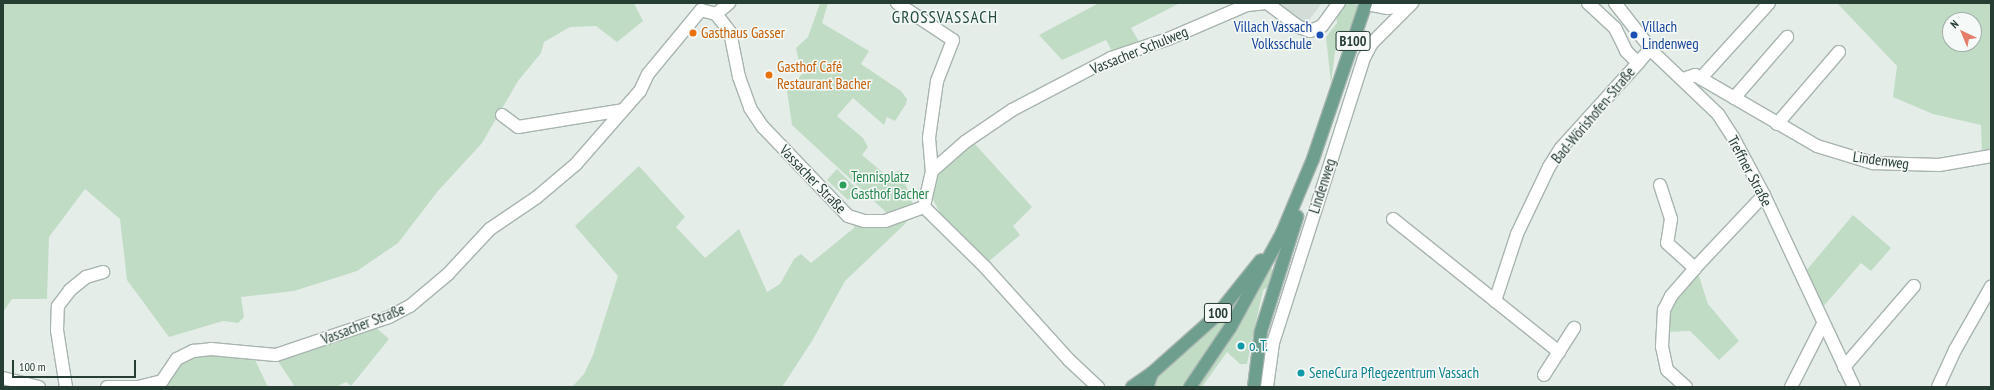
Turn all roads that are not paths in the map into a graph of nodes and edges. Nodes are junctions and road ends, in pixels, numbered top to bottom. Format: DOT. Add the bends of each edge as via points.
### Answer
graph roads {
  1 [pos="729,3"];
  2 [pos="897,3"];
  3 [pos="1267,3"];
  4 [pos="1339,3"];
  5 [pos="1412,3"];
  6 [pos="1588,3"];
  7 [pos="1615,3"];
  8 [pos="1769,3"];
  9 [pos="1372,5"];
  10 [pos="696,6"];
  11 [pos="716,14"];
  12 [pos="1382,32"];
  13 [pos="1787,38"];
  14 [pos="1651,48"];
  15 [pos="1839,52"];
  16 [pos="1638,63"];
  17 [pos="1701,78"];
  18 [pos="1683,79"];
  19 [pos="1734,98"];
  20 [pos="623,110"];
  21 [pos="502,115"];
  22 [pos="1777,124"];
  23 [pos="1991,156"];
  24 [pos="1313,159"];
  25 [pos="932,171"];
  26 [pos="1660,185"];
  27 [pos="1764,195"];
  28 [pos="924,207"];
  29 [pos="1393,219"];
  30 [pos="1282,233"];
  31 [pos="1695,268"];
  32 [pos="103,272"];
  33 [pos="1914,286"];
  34 [pos="1991,287"];
  35 [pos="1495,300"];
  36 [pos="1823,324"];
  37 [pos="1574,328"];
  38 [pos="1558,352"];
  39 [pos="1844,367"];
  40 [pos="1152,373"];
  41 [pos="1544,374"];
  42 [pos="3,378"];
  43 [pos="162,384"];
  44 [pos="33,387"];
  45 [pos="66,387"];
  46 [pos="107,387"];
  47 [pos="138,387"];
  48 [pos="1098,387"];
  49 [pos="1132,387"];
  50 [pos="1147,387"];
  51 [pos="1190,387"];
  52 [pos="1254,387"];
  53 [pos="1267,387"];
  54 [pos="1686,387"];
  55 [pos="1791,387"];
  56 [pos="1854,387"];
  57 [pos="1938,387"];
  1 -- 11 [label="street"];
  2 -- 25 [label="street" via="952,40 937,81 929,138"];
  3 -- 4 [label="street, Vassacher Schulweg" via="1299,27 1310,31 1322,26"];
  3 -- 25 [label="street, Vassacher Schulweg" via="1247,5 1168,39 1110,58 1012,110 965,142"];
  5 -- 9 [label="street" via="1400,7"];
  5 -- 12 [label="street, Lindenweg"];
  6 -- 16 [label="street" via="1615,28 1626,51"];
  7 -- 14 [label="street, Treffner Straße"];
  8 -- 17 [label="street"];
  9 -- 12 [label="street" via="1384,21"];
  9 -- 24 [label="main road, B100"];
  10 -- 11 [label="street, Vassacher Straße"];
  10 -- 20 [label="street, Vassacher Straße" via="648,74 640,91"];
  11 -- 28 [label="street, Vassacher Straße" via="730,32 739,77 750,108 763,127 848,216 864,221 885,221"];
  12 -- 53 [label="street, Lindenweg" via="1364,58 1272,343"];
  13 -- 19 [label="street"];
  14 -- 16 [label="street"];
  14 -- 18 [label="street, Treffner Straße"];
  15 -- 22 [label="street"];
  16 -- 35 [label="street, Bad-Wörishofen-Straße" via="1561,148 1549,167 1517,234"];
  17 -- 18 [label="street" via="1695,75"];
  17 -- 19 [label="street, Lindenweg"];
  18 -- 27 [label="street, Treffner Straße" via="1718,114"];
  19 -- 22 [label="street, Lindenweg"];
  20 -- 21 [label="street" via="518,127"];
  20 -- 43 [label="street, Vassacher Straße" via="576,164 537,197 490,229 448,274 410,306 390,317 276,355 211,349 193,351 177,359"];
  22 -- 23 [label="street, Lindenweg" via="1817,146 1873,163 1939,165"];
  24 -- 30 [label="main road, B100"];
  24 -- 52 [label="main road" via="1314,175 1287,243 1261,331"];
  25 -- 28 [label="street"];
  26 -- 31 [label="street" via="1671,219 1667,243"];
  27 -- 31 [label="street"];
  27 -- 36 [label="street, Treffner Straße"];
  28 -- 48 [label="street" via="985,267 1069,360"];
  29 -- 35 [label="street"];
  30 -- 40 [label="main road, 100" via="1270,243 1257,266 1222,309"];
  30 -- 51 [label="main road, B100" via="1230,328"];
  31 -- 54 [label="street" via="1671,296 1664,310 1661,329 1667,370"];
  32 -- 45 [label="street" via="81,281 70,290 58,306 57,330"];
  33 -- 39 [label="street"];
  34 -- 57 [label="street" via="1955,350"];
  35 -- 38 [label="street"];
  36 -- 39 [label="street, Treffner Straße"];
  36 -- 55 [label="street"];
  37 -- 38 [label="street"];
  38 -- 41 [label="street"];
  39 -- 56 [label="street, Treffner Straße"];
  40 -- 49 [label="main road, 100"];
  40 -- 50 [label="main road, 100"];
  42 -- 44 [label="street"];
  43 -- 47 [label="street, Vassacher Straße"];
  46 -- 47 [label="street, Vassacher Straße"];
}
